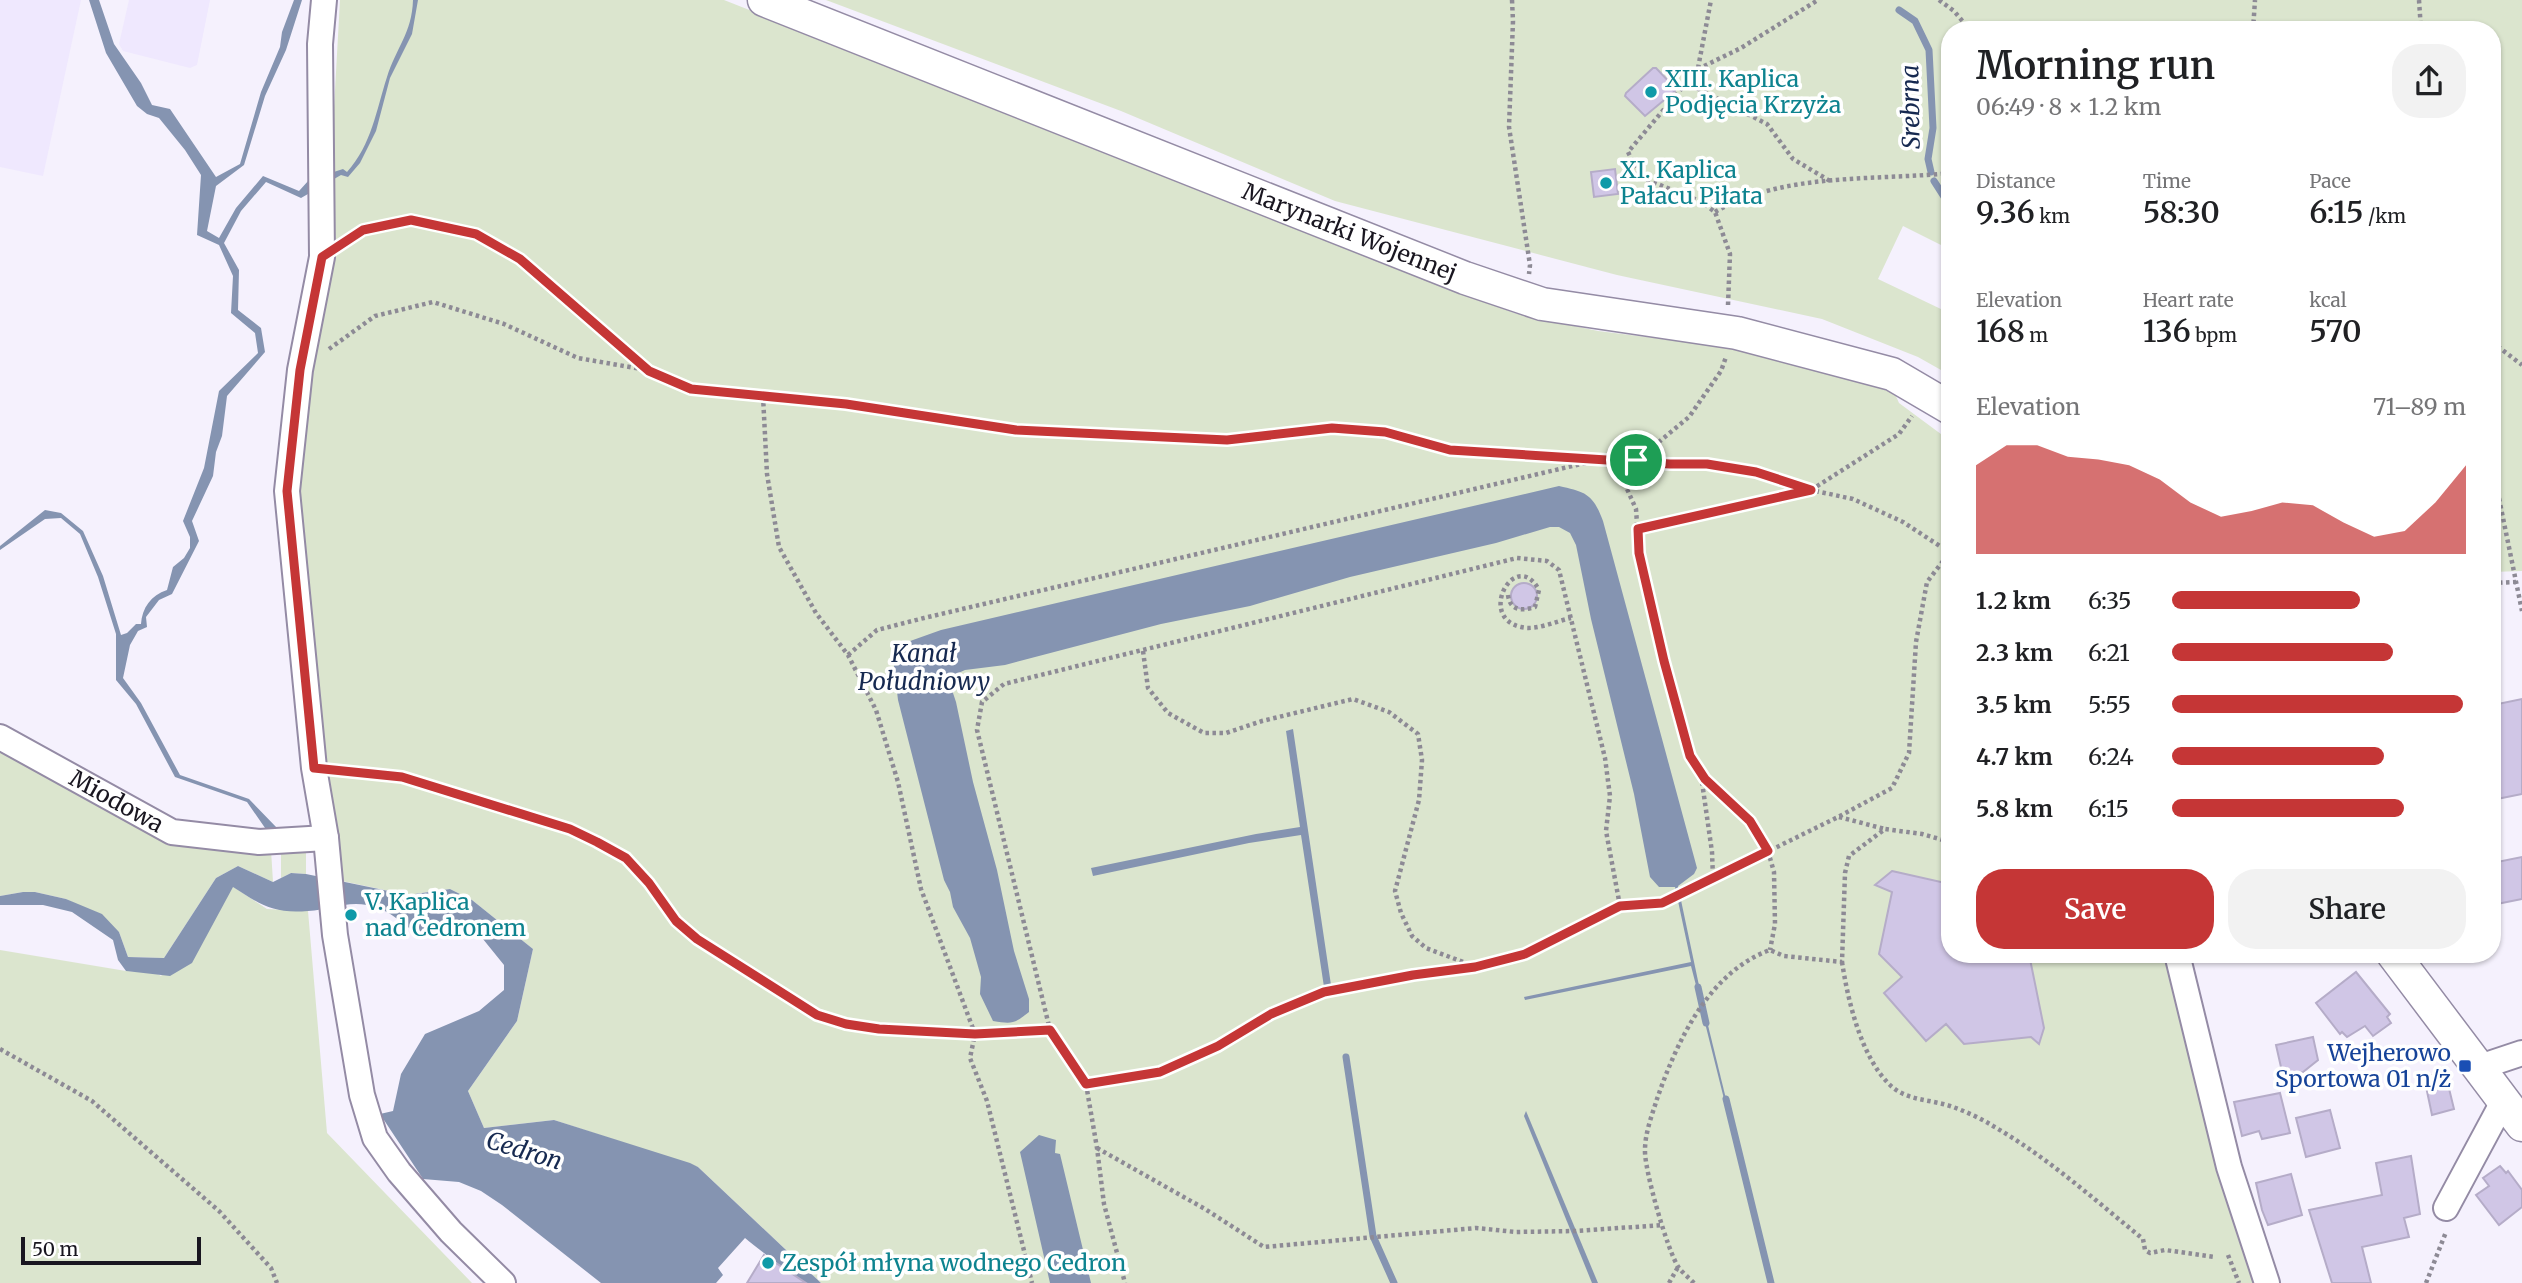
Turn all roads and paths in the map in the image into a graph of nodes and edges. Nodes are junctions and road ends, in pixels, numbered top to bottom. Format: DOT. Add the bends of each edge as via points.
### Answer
graph roads {
  1 [pos="324,0"];
  2 [pos="764,0"];
  3 [pos="1512,0"];
  4 [pos="1711,0"];
  5 [pos="1818,0"];
  6 [pos="1939,0"];
  7 [pos="2255,0"];
  8 [pos="2419,0"];
  9 [pos="1962,21"];
  10 [pos="2254,21"];
  11 [pos="2420,21"];
  12 [pos="1698,69"];
  13 [pos="1685,82"];
  14 [pos="1941,174"];
  15 [pos="1831,182"];
  16 [pos="1715,212"];
  17 [pos="322,257"];
  18 [pos="1527,299"];
  19 [pos="1732,321"];
  20 [pos="2501,349"];
  21 [pos="2522,365"];
  22 [pos="300,370"];
  23 [pos="649,371"];
  24 [pos="763,396"];
  25 [pos="1938,402"];
  26 [pos="1614,460"];
  27 [pos="1636,460"];
  28 [pos="1811,490"];
  29 [pos="2501,508"];
  30 [pos="1638,529"];
  31 [pos="1941,547"];
  32 [pos="1941,563"];
  33 [pos="2516,582"];
  34 [pos="2501,583"];
  35 [pos="1508,595"];
  36 [pos="2522,611"];
  37 [pos="1571,618"];
  38 [pos="1143,651"];
  39 [pos="848,655"];
  40 [pos="0,737"];
  41 [pos="314,768"];
  42 [pos="1700,772"];
  43 [pos="1838,817"];
  44 [pos="1885,829"];
  45 [pos="326,838"];
  46 [pos="1941,839"];
  47 [pos="1768,851"];
  48 [pos="1713,878"];
  49 [pos="1620,906"];
  50 [pos="1770,950"];
  51 [pos="1842,962"];
  52 [pos="2179,963"];
  53 [pos="2400,963"];
  54 [pos="1475,967"];
  55 [pos="1050,1030"];
  56 [pos="975,1034"];
  57 [pos="0,1049"];
  58 [pos="2522,1053"];
  59 [pos="2480,1067"];
  60 [pos="1086,1084"];
  61 [pos="2504,1100"];
  62 [pos="2522,1125"];
  63 [pos="1097,1148"];
  64 [pos="2445,1208"];
  65 [pos="1663,1225"];
  66 [pos="2228,1255"];
  67 [pos="2215,1257"];
  68 [pos="1678,1267"];
  69 [pos="277,1283"];
  70 [pos="503,1283"];
  71 [pos="1032,1283"];
  72 [pos="1125,1283"];
  73 [pos="1669,1283"];
  74 [pos="1694,1283"];
  75 [pos="2239,1283"];
  76 [pos="2267,1283"];
  77 [pos="2426,1283"];
  1 -- 17 [label="street" via="320,44"];
  2 -- 18 [label="main road, Marynarki Wojennej"];
  3 -- 18 [label="path" via="1508,127 1530,265"];
  4 -- 12 [label="path"];
  5 -- 12 [label="path"];
  6 -- 9 [label="path"];
  7 -- 10 [label="path"];
  8 -- 11 [label="path"];
  12 -- 13 [label="path"];
  13 -- 15 [label="path" via="1767,124 1793,159"];
  13 -- 16 [label="path" via="1628,152 1640,177 1700,201"];
  14 -- 15 [label="path"];
  15 -- 16 [label="path" via="1754,193"];
  16 -- 19 [label="path" via="1730,254"];
  17 -- 22 [label="street"];
  17 -- 23 [label="path" via="363,230 411,220 476,234 520,259"];
  18 -- 19 [label="main road, Marynarki Wojennej"];
  19 -- 25 [label="main road, Marynarki Wojennej" via="1892,374"];
  19 -- 27 [label="path" via="1721,371 1689,417"];
  20 -- 21 [label="path"];
  22 -- 23 [label="path" via="375,316 433,302 504,324 578,358"];
  22 -- 41 [label="street" via="287,491"];
  23 -- 24 [label="path" via="691,389"];
  24 -- 26 [label="path" via="1016,430 1227,440 1332,428 1385,432 1450,450"];
  24 -- 39 [label="path" via="767,474 779,547 816,613"];
  25 -- 28 [label="path" via="1899,435"];
  26 -- 27 [label="path"];
  26 -- 30 [label="path" via="1636,509"];
  26 -- 39 [label="path" via="924,618 877,630"];
  27 -- 28 [label="path" via="1756,472"];
  28 -- 30 [label="path"];
  28 -- 31 [label="path" via="1853,499 1903,522"];
  29 -- 33 [label="path"];
  30 -- 42 [label="path" via="1639,553 1664,661 1690,756"];
  32 -- 43 [label="path" via="1927,582 1916,642 1909,753 1892,788"];
  33 -- 34 [label="path"];
  33 -- 36 [label="path"];
  35 -- 37 [label="path" via="1515,608 1525,610 1535,607 1539,590 1527,578 1518,577 1502,589 1499,597 1505,616 1522,628"];
  37 -- 38 [label="path" via="1559,570 1547,561 1517,558"];
  37 -- 49 [label="path" via="1605,758 1610,796 1606,831"];
  38 -- 54 [label="path" via="1148,688 1168,713 1204,733 1226,733 1353,699 1389,712 1418,734 1422,760 1419,800 1395,891 1412,936 1442,956"];
  38 -- 55 [label="path" via="1004,684 982,702 977,730"];
  39 -- 56 [label="path" via="876,710 898,782 921,889"];
  40 -- 45 [label="street, Miodowa" via="172,832 259,842"];
  41 -- 45 [label="street"];
  41 -- 56 [label="path" via="402,777 570,829 597,842 626,858 676,921 697,939 817,1015 879,1029"];
  42 -- 47 [label="path" via="1750,821"];
  42 -- 48 [label="path"];
  43 -- 44 [label="path"];
  43 -- 47 [label="path"];
  44 -- 46 [label="path"];
  44 -- 51 [label="path" via="1849,856"];
  45 -- 70 [label="street" via="335,935 362,1095 375,1138 451,1232"];
  47 -- 48 [label="path"];
  47 -- 50 [label="path" via="1776,895"];
  48 -- 49 [label="path" via="1662,903"];
  49 -- 54 [label="path" via="1525,954"];
  50 -- 51 [label="path" via="1784,956"];
  50 -- 65 [label="path" via="1735,969 1707,998 1662,1084 1644,1147"];
  51 -- 67 [label="path" via="1848,1001 1869,1053 1889,1084 1904,1096 1949,1106 1995,1127 2143,1239 2150,1253 2165,1250"];
  52 -- 76 [label="street" via="2229,1167"];
  53 -- 59 [label="main road"];
  54 -- 60 [label="path" via="1324,992 1160,1072"];
  55 -- 56 [label="path"];
  55 -- 60 [label="path"];
  56 -- 71 [label="path" via="970,1058 986,1101"];
  57 -- 69 [label="path" via="92,1101 219,1212 271,1268"];
  58 -- 59 [label="street"];
  59 -- 61 [label="main road"];
  60 -- 63 [label="path"];
  61 -- 62 [label="main road"];
  61 -- 64 [label="street"];
  63 -- 65 [label="path" via="1264,1247 1476,1227 1517,1232"];
  63 -- 72 [label="path" via="1104,1203"];
  64 -- 77 [label="path" via="2446,1232"];
  65 -- 68 [label="path"];
  66 -- 75 [label="path"];
  68 -- 73 [label="path"];
  68 -- 74 [label="path"];
}
